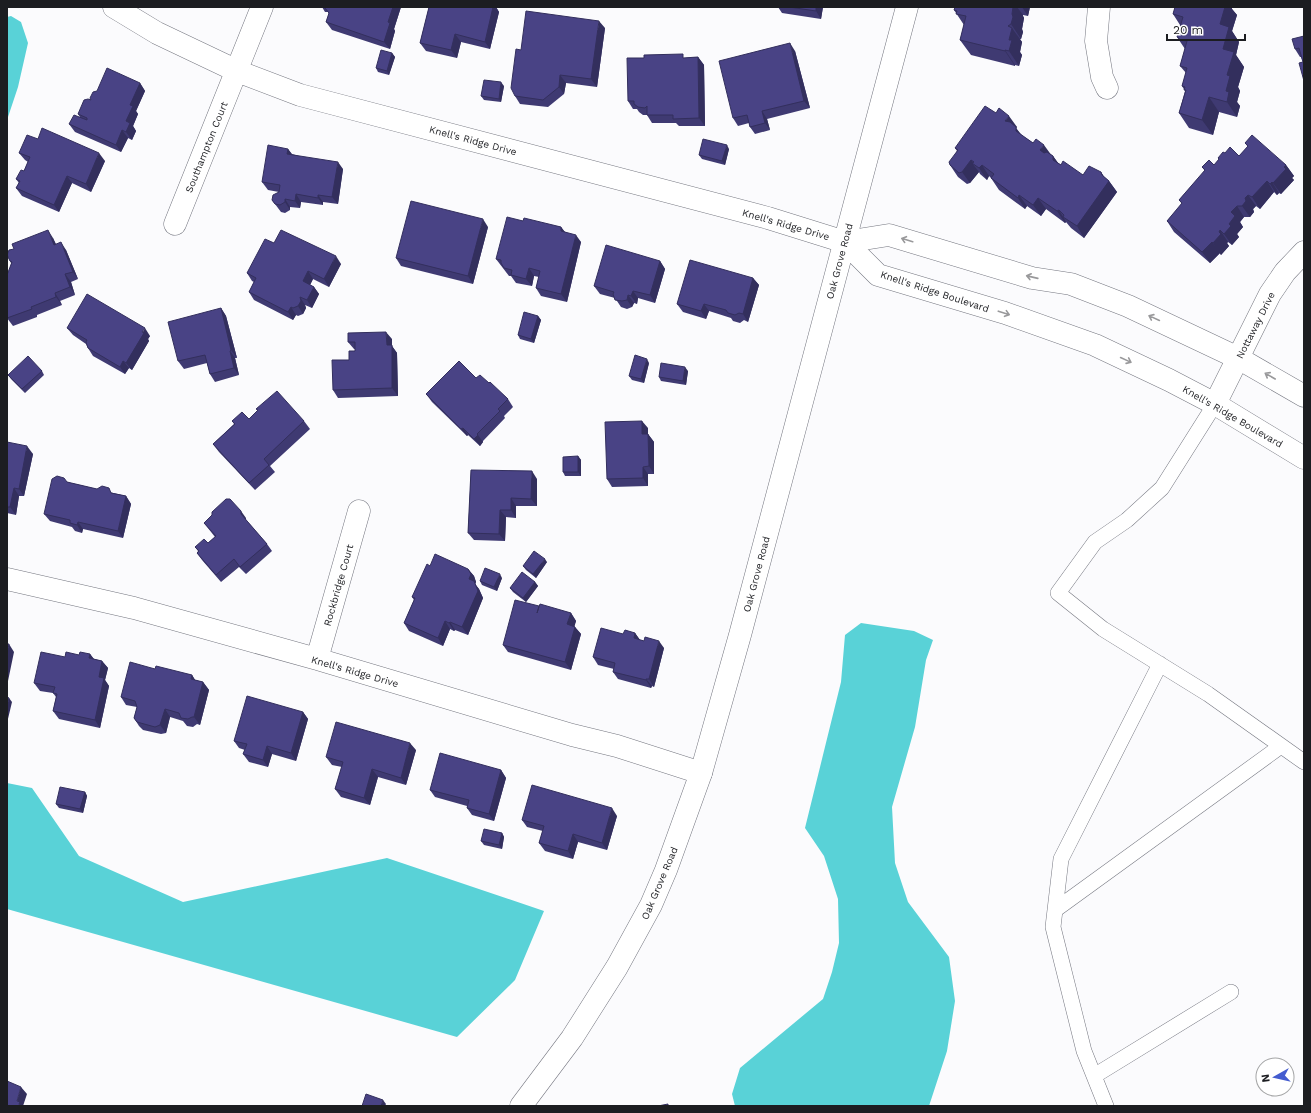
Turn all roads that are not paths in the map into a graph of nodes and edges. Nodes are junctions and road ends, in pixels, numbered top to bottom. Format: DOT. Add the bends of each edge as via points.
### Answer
graph roads {
  1 [pos="114,7"];
  2 [pos="262,7"];
  3 [pos="907,7"];
  4 [pos="1099,7"];
  5 [pos="237,71"];
  6 [pos="1107,88"];
  7 [pos="175,224"];
  8 [pos="844,242"];
  9 [pos="1304,252"];
  10 [pos="1238,358"];
  11 [pos="1304,396"];
  12 [pos="1215,404"];
  13 [pos="1304,458"];
  14 [pos="359,511"];
  15 [pos="7,579"];
  16 [pos="316,659"];
  17 [pos="1160,664"];
  18 [pos="1281,746"];
  19 [pos="1304,762"];
  20 [pos="700,773"];
  21 [pos="1055,910"];
  22 [pos="1231,992"];
  23 [pos="1094,1076"];
  24 [pos="521,1106"];
  25 [pos="1106,1106"];
  1 -- 5 [label="street, Knell's Ridge Drive" via="157,33"];
  2 -- 5 [label="street, Southampton Court"];
  3 -- 8 [label="street, Oak Grove Road"];
  4 -- 6 [label="street" via="1096,41 1102,77"];
  5 -- 7 [label="street, Southampton Court"];
  5 -- 8 [label="street, Knell's Ridge Drive" via="300,95 768,218"];
  10 -- 8 [label="street, one-way" via="1128,306 1071,284 1032,278 889,235"];
  8 -- 12 [label="street, Knell's Ridge Boulevard, one-way" via="878,275 1005,313 1095,345"];
  8 -- 20 [label="street, Oak Grove Road" via="742,628"];
  9 -- 10 [label="street, Nottaway Drive" via="1285,272 1270,294"];
  11 -- 10 [label="street, one-way"];
  10 -- 12 [label="street, Nottaway Drive"];
  12 -- 13 [label="street, Knell's Ridge Boulevard"];
  12 -- 17 [label="lane" via="1162,488 1127,520 1095,542 1058,593 1103,629"];
  14 -- 16 [label="street, Rockbridge Court"];
  15 -- 16 [label="street, Knell's Ridge Drive" via="134,608"];
  16 -- 20 [label="street, Knell's Ridge Drive" via="617,746"];
  17 -- 18 [label="lane" via="1208,694"];
  17 -- 21 [label="lane" via="1061,859"];
  18 -- 19 [label="lane"];
  18 -- 21 [label="lane"];
  20 -- 24 [label="street, Oak Grove Road" via="651,905 617,967 572,1038"];
  21 -- 23 [label="lane" via="1053,927 1084,1051"];
  22 -- 23 [label="lane"];
  23 -- 25 [label="lane"];
}
